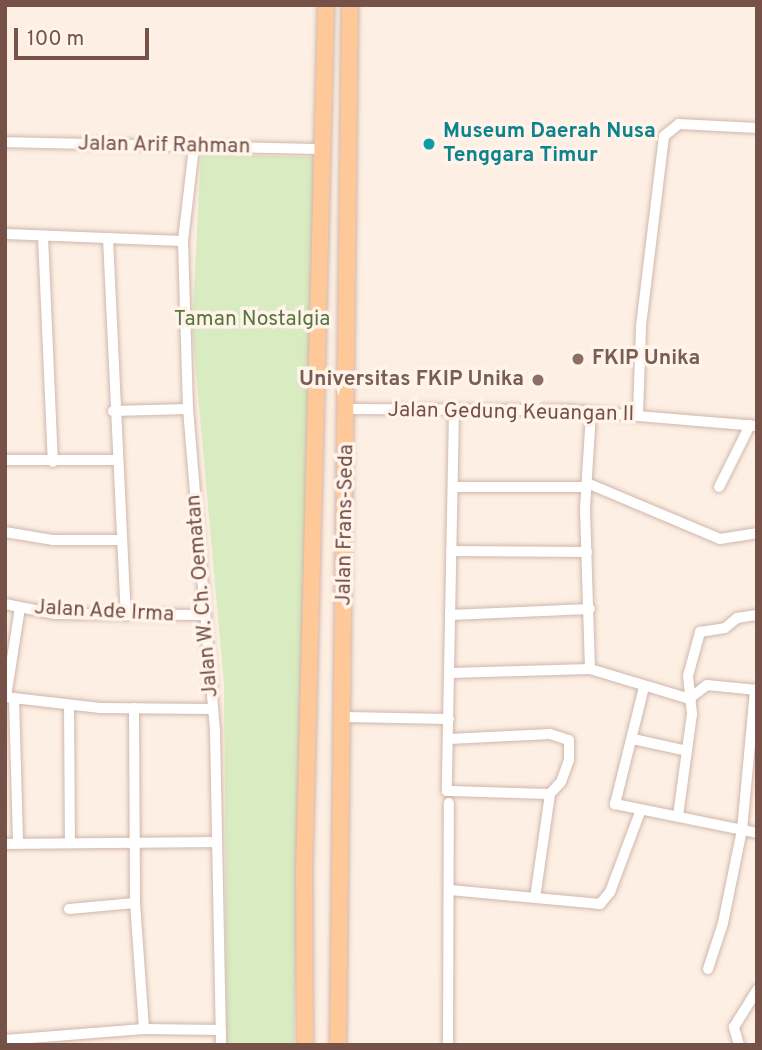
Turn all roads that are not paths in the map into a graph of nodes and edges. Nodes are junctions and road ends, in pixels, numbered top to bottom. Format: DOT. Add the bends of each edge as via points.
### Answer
graph roads {
  1 [pos="326,5"];
  2 [pos="350,5"];
  3 [pos="757,128"];
  4 [pos="5,142"];
  5 [pos="194,147"];
  6 [pos="323,149"];
  7 [pos="5,234"];
  8 [pos="43,236"];
  9 [pos="108,238"];
  10 [pos="183,241"];
  11 [pos="319,317"];
  12 [pos="349,319"];
  13 [pos="318,346"];
  14 [pos="348,346"];
  15 [pos="188,409"];
  16 [pos="348,409"];
  17 [pos="113,411"];
  18 [pos="454,411"];
  19 [pos="591,412"];
  20 [pos="638,414"];
  21 [pos="753,425"];
  22 [pos="5,460"];
  23 [pos="117,460"];
  24 [pos="53,462"];
  25 [pos="586,485"];
  26 [pos="453,487"];
  27 [pos="719,487"];
  28 [pos="5,532"];
  29 [pos="757,533"];
  30 [pos="121,540"];
  31 [pos="450,551"];
  32 [pos="587,552"];
  33 [pos="5,604"];
  34 [pos="20,608"];
  35 [pos="590,609"];
  36 [pos="203,615"];
  37 [pos="450,615"];
  38 [pos="757,615"];
  39 [pos="125,617"];
  40 [pos="590,668"];
  41 [pos="450,673"];
  42 [pos="644,687"];
  43 [pos="756,690"];
  44 [pos="8,697"];
  45 [pos="690,699"];
  46 [pos="69,706"];
  47 [pos="134,708"];
  48 [pos="213,709"];
  49 [pos="345,717"];
  50 [pos="449,719"];
  51 [pos="449,739"];
  52 [pos="633,739"];
  53 [pos="687,751"];
  54 [pos="10,782"];
  55 [pos="550,794"];
  56 [pos="449,803"];
  57 [pos="640,812"];
  58 [pos="678,816"];
  59 [pos="741,830"];
  60 [pos="757,833"];
  61 [pos="70,842"];
  62 [pos="215,842"];
  63 [pos="5,844"];
  64 [pos="18,844"];
  65 [pos="134,844"];
  66 [pos="450,890"];
  67 [pos="535,898"];
  68 [pos="135,903"];
  69 [pos="69,909"];
  70 [pos="708,969"];
  71 [pos="757,989"];
  72 [pos="144,1029"];
  73 [pos="221,1030"];
  74 [pos="5,1040"];
  75 [pos="221,1045"];
  76 [pos="305,1045"];
  77 [pos="338,1045"];
  78 [pos="448,1045"];
  79 [pos="739,1045"];
  1 -- 6 [label="main road, Jalan Frans-Seda"];
  2 -- 12 [label="main road, Jalan Frans-Seda"];
  3 -- 20 [label="street" via="679,124 669,128 650,228"];
  4 -- 5 [label="street, Jalan Arif Rahman"];
  5 -- 6 [label="street, Jalan Arif Rahman"];
  5 -- 10 [label="street, Jalan W. Ch. Oematan"];
  6 -- 11 [label="main road, Jalan Frans-Seda"];
  7 -- 8 [label="street"];
  8 -- 9 [label="street"];
  8 -- 24 [label="street"];
  9 -- 10 [label="street"];
  9 -- 17 [label="street"];
  10 -- 15 [label="street, Jalan W. Ch. Oematan"];
  11 -- 12 [label="main road" via="328,322"];
  11 -- 13 [label="main road, Jalan Frans-Seda"];
  12 -- 14 [label="main road, Jalan Frans-Seda"];
  13 -- 14 [label="main road"];
  13 -- 76 [label="main road, Jalan Frans-Seda" via="304,874"];
  14 -- 16 [label="main road, Jalan Frans-Seda"];
  15 -- 17 [label="street"];
  15 -- 36 [label="street, Jalan W. Ch. Oematan"];
  16 -- 18 [label="street, Jalan Gedung Keuangan II"];
  16 -- 49 [label="main road, Jalan Frans-Seda"];
  17 -- 23 [label="street"];
  18 -- 19 [label="street, Jalan Gedung Keuangan II"];
  18 -- 26 [label="street"];
  19 -- 20 [label="street, Jalan Gedung Keuangan II"];
  19 -- 25 [label="street"];
  20 -- 21 [label="street, Jalan Gedung Keuangan II"];
  21 -- 27 [label="street"];
  22 -- 24 [label="street"];
  23 -- 24 [label="street"];
  23 -- 30 [label="street"];
  25 -- 26 [label="street"];
  25 -- 29 [label="street" via="720,539"];
  25 -- 32 [label="street"];
  26 -- 31 [label="street"];
  28 -- 30 [label="street" via="53,540"];
  30 -- 39 [label="street"];
  31 -- 32 [label="street"];
  31 -- 37 [label="street"];
  32 -- 35 [label="street"];
  33 -- 34 [label="street, Jalan Ade Irma"];
  34 -- 39 [label="street, Jalan Ade Irma"];
  34 -- 44 [label="street"];
  35 -- 37 [label="street"];
  35 -- 40 [label="street"];
  36 -- 39 [label="street, Jalan Ade Irma"];
  36 -- 48 [label="street, Jalan W. Ch. Oematan"];
  37 -- 41 [label="street"];
  38 -- 45 [label="street" via="699,632 688,676"];
  40 -- 41 [label="street"];
  40 -- 42 [label="street"];
  41 -- 50 [label="street"];
  42 -- 45 [label="street"];
  42 -- 52 [label="street"];
  43 -- 45 [label="street" via="707,685 697,688"];
  43 -- 59 [label="street"];
  44 -- 46 [label="street"];
  44 -- 54 [label="street"];
  45 -- 53 [label="street"];
  46 -- 47 [label="street"];
  46 -- 61 [label="street"];
  47 -- 48 [label="street"];
  47 -- 65 [label="street"];
  48 -- 62 [label="street, Jalan W. Ch. Oematan"];
  49 -- 50 [label="street"];
  49 -- 77 [label="main road, Jalan Frans-Seda"];
  50 -- 51 [label="street"];
  51 -- 55 [label="street" via="447,791"];
  51 -- 55 [label="street" via="550,734 569,740 569,760 561,782"];
  52 -- 53 [label="street"];
  52 -- 57 [label="street" via="614,802"];
  53 -- 58 [label="street"];
  54 -- 64 [label="street"];
  55 -- 67 [label="street"];
  56 -- 66 [label="street"];
  57 -- 58 [label="street"];
  57 -- 67 [label="street" via="602,903"];
  58 -- 59 [label="street"];
  59 -- 60 [label="street"];
  59 -- 70 [label="street" via="723,923"];
  61 -- 64 [label="street"];
  61 -- 65 [label="street"];
  62 -- 65 [label="street"];
  62 -- 73 [label="street, Jalan W. Ch. Oematan"];
  63 -- 64 [label="street"];
  65 -- 68 [label="street"];
  66 -- 67 [label="street"];
  66 -- 78 [label="street"];
  68 -- 69 [label="street"];
  68 -- 72 [label="street"];
  71 -- 79 [label="street" via="734,1027"];
  72 -- 73 [label="street"];
  72 -- 74 [label="street"];
  73 -- 75 [label="street, Jalan W. Ch. Oematan"];
}
